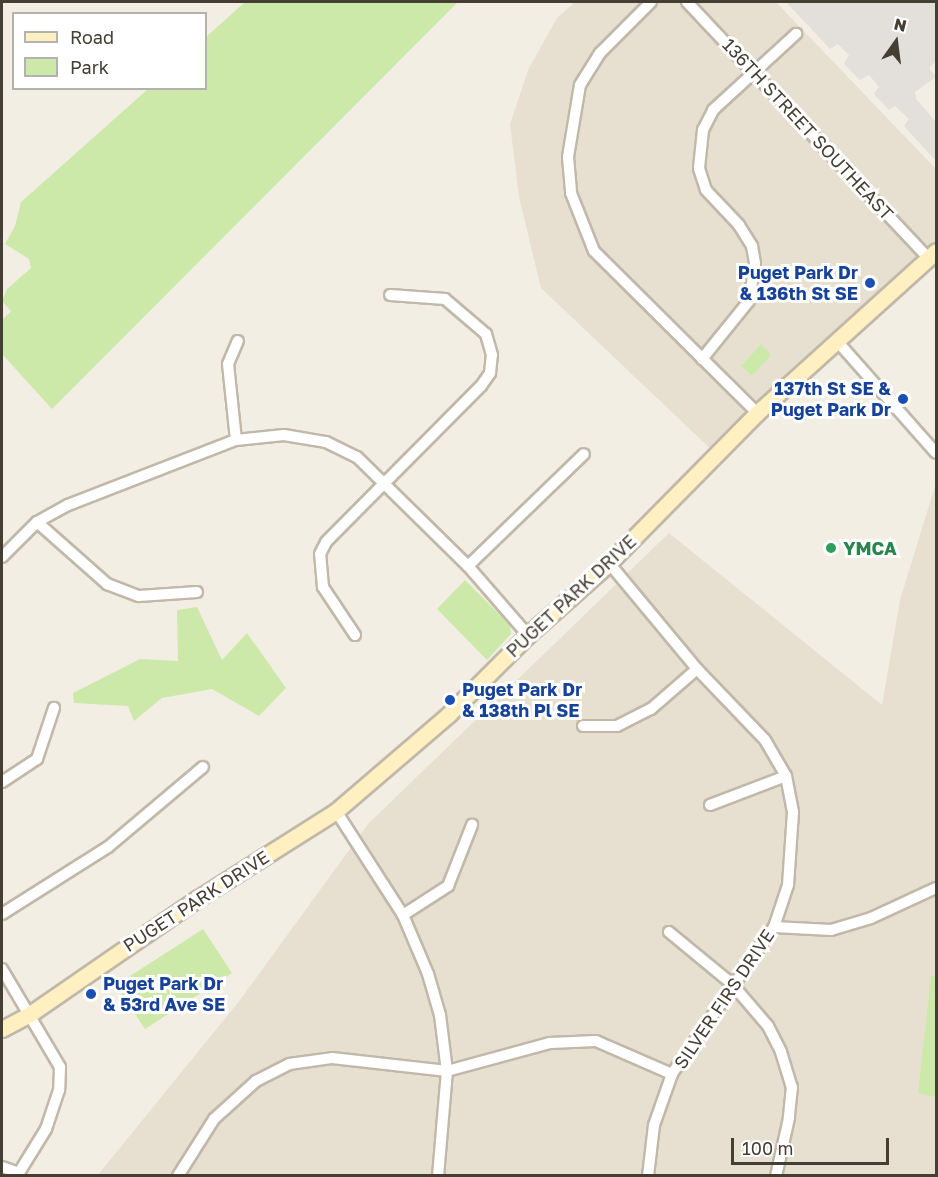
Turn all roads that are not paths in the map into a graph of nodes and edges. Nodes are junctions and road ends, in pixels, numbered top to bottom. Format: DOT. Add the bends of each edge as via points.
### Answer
graph roads {
  1 [pos="651,2"];
  2 [pos="687,2"];
  3 [pos="796,34"];
  4 [pos="756,72"];
  5 [pos="932,254"];
  6 [pos="390,295"];
  7 [pos="837,340"];
  8 [pos="238,341"];
  9 [pos="702,359"];
  10 [pos="757,413"];
  11 [pos="236,440"];
  12 [pos="936,453"];
  13 [pos="584,454"];
  14 [pos="382,484"];
  15 [pos="37,522"];
  16 [pos="2,557"];
  17 [pos="609,563"];
  18 [pos="468,566"];
  19 [pos="197,592"];
  20 [pos="355,635"];
  21 [pos="528,635"];
  22 [pos="697,669"];
  23 [pos="54,708"];
  24 [pos="583,726"];
  25 [pos="203,768"];
  26 [pos="786,776"];
  27 [pos="2,782"];
  28 [pos="710,805"];
  29 [pos="336,811"];
  30 [pos="472,825"];
  31 [pos="936,888"];
  32 [pos="2,914"];
  33 [pos="403,915"];
  34 [pos="774,927"];
  35 [pos="669,932"];
  36 [pos="2,969"];
  37 [pos="732,984"];
  38 [pos="30,1014"];
  39 [pos="2,1029"];
  40 [pos="447,1071"];
  41 [pos="672,1074"];
  42 [pos="2,1167"];
  43 [pos="18,1174"];
  44 [pos="178,1176"];
  45 [pos="438,1176"];
  46 [pos="648,1176"];
  47 [pos="776,1176"];
  1 -- 9 [label="street" via="600,53 580,85 568,157 571,193 594,251"];
  2 -- 4 [label="street, 136TH STREET SOUTHEAST"];
  3 -- 4 [label="street"];
  4 -- 5 [label="street, 136TH STREET SOUTHEAST"];
  4 -- 9 [label="street" via="713,110 699,148 706,190 739,225 752,246 755,280 749,302"];
  5 -- 7 [label="street, PUGET PARK DRIVE"];
  6 -- 14 [label="street" via="445,299 486,333 492,356 490,373 481,386"];
  7 -- 10 [label="street, PUGET PARK DRIVE"];
  7 -- 12 [label="street"];
  8 -- 11 [label="street" via="228,364"];
  9 -- 10 [label="street"];
  10 -- 17 [label="street, PUGET PARK DRIVE"];
  11 -- 14 [label="street" via="284,435 326,442 357,457"];
  11 -- 15 [label="street" via="68,505"];
  13 -- 18 [label="street"];
  14 -- 18 [label="street"];
  14 -- 20 [label="street" via="326,542 320,554 323,587"];
  15 -- 16 [label="street"];
  15 -- 19 [label="street" via="107,584 139,596"];
  17 -- 21 [label="street, PUGET PARK DRIVE"];
  17 -- 22 [label="street, SILVER FIRS DRIVE"];
  18 -- 21 [label="street"];
  21 -- 29 [label="street, PUGET PARK DRIVE" via="449,714"];
  22 -- 24 [label="street" via="642,714 617,726"];
  22 -- 26 [label="street, SILVER FIRS DRIVE" via="765,740"];
  23 -- 27 [label="street" via="37,759"];
  25 -- 32 [label="street" via="108,847"];
  26 -- 28 [label="street"];
  26 -- 34 [label="street, SILVER FIRS DRIVE" via="793,812 791,854 788,885"];
  29 -- 33 [label="street"];
  29 -- 38 [label="street, PUGET PARK DRIVE" via="197,899"];
  30 -- 33 [label="street" via="448,886"];
  31 -- 34 [label="street" via="871,918 831,930"];
  33 -- 40 [label="street" via="440,1015"];
  34 -- 37 [label="street, SILVER FIRS DRIVE"];
  35 -- 37 [label="street"];
  36 -- 38 [label="street"];
  37 -- 41 [label="street, SILVER FIRS DRIVE"];
  37 -- 47 [label="street" via="768,1026 792,1087"];
  38 -- 39 [label="street, PUGET PARK DRIVE"];
  38 -- 43 [label="street" via="55,1053 60,1067 60,1090 46,1129"];
  40 -- 41 [label="street" via="550,1043 596,1041"];
  40 -- 44 [label="street" via="332,1058 289,1064 256,1081 214,1119"];
  40 -- 45 [label="street"];
  41 -- 46 [label="street, SILVER FIRS DRIVE" via="654,1125"];
  42 -- 43 [label="street"];
}
